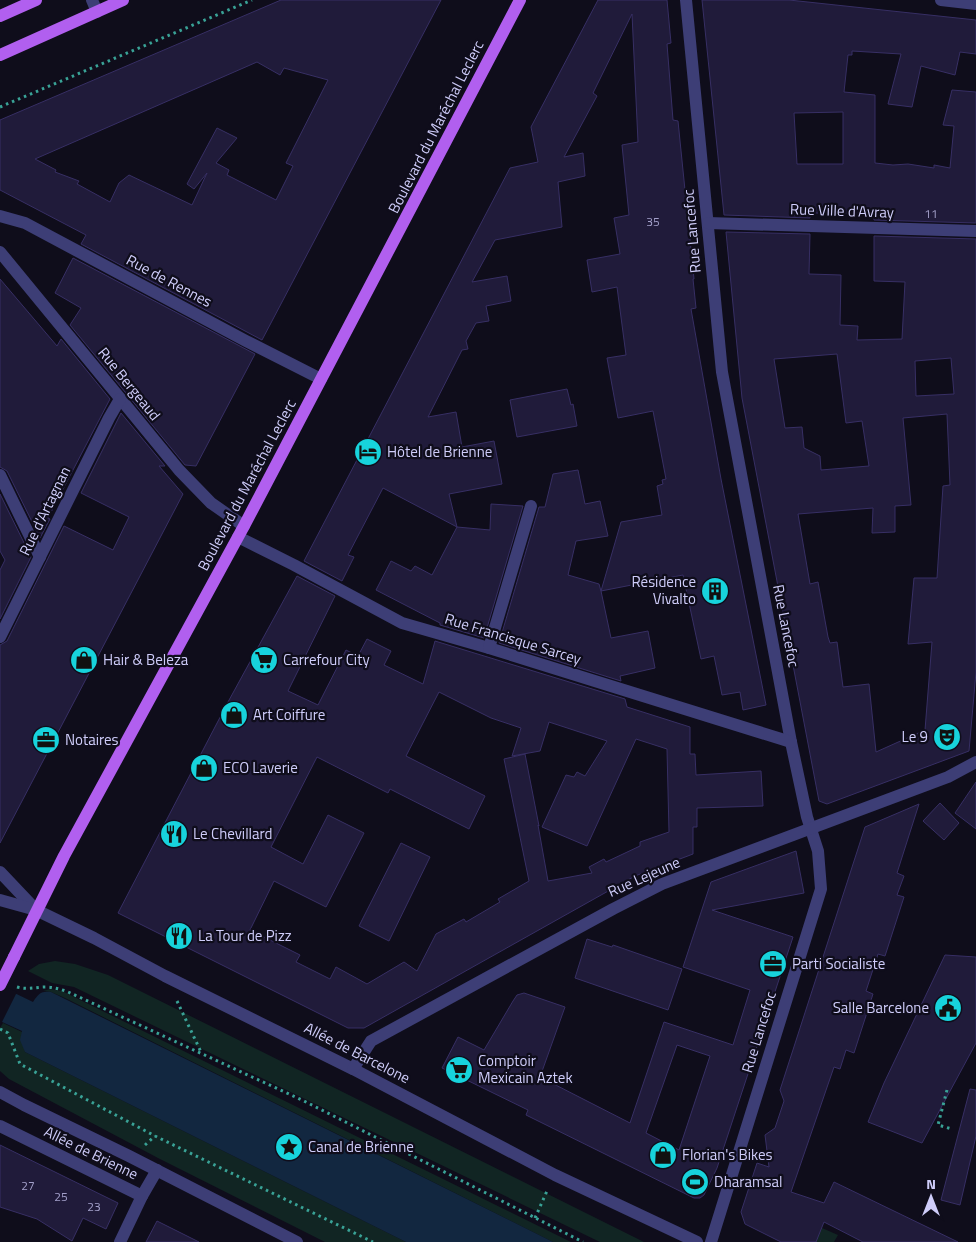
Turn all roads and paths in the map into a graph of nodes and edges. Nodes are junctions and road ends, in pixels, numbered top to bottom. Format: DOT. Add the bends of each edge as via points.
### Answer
graph roads {
  1 [pos="36,0"];
  2 [pos="124,0"];
  3 [pos="252,0"];
  4 [pos="520,0"];
  5 [pos="686,0"];
  6 [pos="941,0"];
  7 [pos="976,4"];
  8 [pos="94,6"];
  9 [pos="0,16"];
  10 [pos="0,55"];
  11 [pos="0,107"];
  12 [pos="0,216"];
  13 [pos="708,223"];
  14 [pos="976,231"];
  15 [pos="0,252"];
  16 [pos="321,379"];
  17 [pos="120,399"];
  18 [pos="0,475"];
  19 [pos="531,506"];
  20 [pos="244,526"];
  21 [pos="238,537"];
  22 [pos="40,557"];
  23 [pos="0,638"];
  24 [pos="489,648"];
  25 [pos="791,742"];
  26 [pos="976,762"];
  27 [pos="811,829"];
  28 [pos="0,872"];
  29 [pos="0,900"];
  30 [pos="36,910"];
  31 [pos="165,976"];
  32 [pos="6,985"];
  33 [pos="0,1029"];
  34 [pos="201,1053"];
  35 [pos="353,1069"];
  36 [pos="947,1090"];
  37 [pos="0,1092"];
  38 [pos="0,1126"];
  39 [pos="952,1129"];
  40 [pos="157,1170"];
  41 [pos="142,1196"];
  42 [pos="541,1205"];
  43 [pos="535,1218"];
  44 [pos="120,1242"];
  45 [pos="298,1242"];
  46 [pos="373,1242"];
  47 [pos="583,1242"];
  48 [pos="697,1242"];
  49 [pos="711,1242"];
  1 -- 9 [label="main road"];
  2 -- 8 [label="main road"];
  3 -- 11 [label="path"];
  4 -- 16 [label="main road, Boulevard du Maréchal Leclerc"];
  5 -- 13 [label="street, Rue Lancefoc"];
  6 -- 7 [label="street"];
  8 -- 10 [label="main road"];
  12 -- 16 [label="street, Rue de Rennes" via="25,223"];
  13 -- 14 [label="street, Rue Ville d'Avray"];
  13 -- 25 [label="street, Rue Lancefoc" via="722,372"];
  15 -- 17 [label="street, Rue Bergeaud"];
  16 -- 20 [label="main road, Boulevard du Maréchal Leclerc"];
  17 -- 20 [label="street, Rue Bergeaud" via="211,503"];
  17 -- 22 [label="street, Rue d'Artagnan"];
  18 -- 22 [label="street"];
  19 -- 24 [label="street"];
  20 -- 21 [label="main road, Boulevard du Maréchal Leclerc"];
  21 -- 24 [label="street, Rue Francisque Sarcey" via="402,623"];
  21 -- 30 [label="main road, Boulevard du Maréchal Leclerc"];
  22 -- 23 [label="street, Rue d'Artagnan"];
  24 -- 25 [label="street, Rue Francisque Sarcey"];
  25 -- 27 [label="street, Rue Lancefoc"];
  26 -- 27 [label="street, Rue Lejeune" via="948,777"];
  27 -- 35 [label="street, Rue Lejeune" via="662,884 613,909 371,1041"];
  27 -- 49 [label="street, Rue Lancefoc" via="818,851 821,889"];
  28 -- 30 [label="street"];
  29 -- 30 [label="street, Allée de Barcelone"];
  30 -- 31 [label="street, Allée de Barcelone"];
  30 -- 32 [label="main road, Boulevard du Maréchal Leclerc, bridge" via="14,957"];
  31 -- 34 [label="path"];
  31 -- 35 [label="street, Allée de Barcelone"];
  32 -- 34 [label="path" via="66,991"];
  33 -- 46 [label="path" via="8,1034 20,1064 155,1136"];
  34 -- 43 [label="path" via="302,1100"];
  35 -- 48 [label="street, Allée de Barcelone" via="554,1174"];
  36 -- 39 [label="path" via="938,1125"];
  37 -- 40 [label="street, Allée de Brienne"];
  38 -- 41 [label="street, Allée de Brienne"];
  40 -- 41 [label="street, Allée de Brienne"];
  40 -- 45 [label="street, Allée de Brienne"];
  41 -- 44 [label="street"];
  42 -- 43 [label="path"];
  43 -- 47 [label="path"];
}
